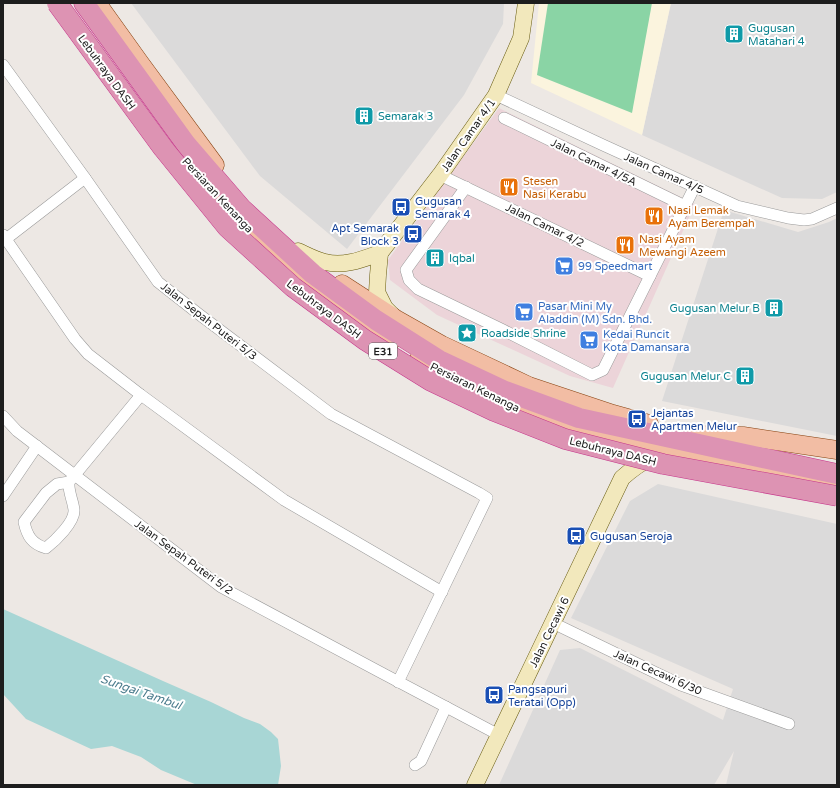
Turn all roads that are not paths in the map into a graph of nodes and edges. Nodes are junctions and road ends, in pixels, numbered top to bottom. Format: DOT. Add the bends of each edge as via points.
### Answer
graph roads {
  1 [pos="69,3"];
  2 [pos="90,3"];
  3 [pos="97,3"];
  4 [pos="526,3"];
  5 [pos="140,63"];
  6 [pos="3,65"];
  7 [pos="496,95"];
  8 [pos="504,118"];
  9 [pos="440,175"];
  10 [pos="85,178"];
  11 [pos="695,186"];
  12 [pos="466,187"];
  13 [pos="685,206"];
  14 [pos="837,208"];
  15 [pos="5,237"];
  16 [pos="298,251"];
  17 [pos="380,253"];
  18 [pos="650,276"];
  19 [pos="396,319"];
  20 [pos="141,395"];
  21 [pos="3,416"];
  22 [pos="586,430"];
  23 [pos="694,436"];
  24 [pos="37,446"];
  25 [pos="672,450"];
  26 [pos="837,450"];
  27 [pos="832,467"];
  28 [pos="622,478"];
  29 [pos="72,479"];
  30 [pos="837,484"];
  31 [pos="3,496"];
  32 [pos="837,496"];
  33 [pos="442,592"];
  34 [pos="552,623"];
  35 [pos="398,682"];
  36 [pos="446,707"];
  37 [pos="789,724"];
  38 [pos="499,735"];
  39 [pos="415,765"];
  40 [pos="475,785"];
  1 -- 22 [label="main road, Persiaran Kenanga" via="181,156 212,193 277,257 343,311 442,373 523,411"];
  1 -- 27 [label="highway, Lebuhraya DASH / E31" via="242,209 313,274 376,320 439,360 505,391 579,418"];
  1 -- 32 [label="highway, Lebuhraya DASH / E31, bridge" via="163,148 227,227 292,286 365,340 430,381 494,412 565,439 663,464"];
  2 -- 5 [label="main road"];
  3 -- 5 [label="main road, Persiaran Kenanga"];
  4 -- 7 [label="street, Jalan Camar 4/1" via="521,38"];
  5 -- 16 [label="main road, Persiaran Kenanga" via="213,163"];
  6 -- 10 [label="street, Jalan Sepah Puteri 5/3"];
  7 -- 9 [label="street, Jalan Camar 4/1"];
  7 -- 11 [label="street, Jalan Camar 4/5"];
  8 -- 13 [label="street, Jalan Camar 4/5A"];
  9 -- 12 [label="street, Jalan Camar 4/2"];
  9 -- 17 [label="street, Jalan Camar 4/1"];
  10 -- 15 [label="street"];
  10 -- 33 [label="street, Jalan Sepah Puteri 5/3" via="158,282 331,414 487,498"];
  11 -- 13 [label="street"];
  11 -- 14 [label="street, Jalan Camar 4/5" via="737,206 788,218 812,219"];
  12 -- 18 [label="street, Jalan Camar 4/2"];
  12 -- 18 [label="street" via="406,270 409,280 418,289 592,375 603,370"];
  13 -- 18 [label="street"];
  15 -- 20 [label="street" via="75,339 88,354"];
  16 -- 17 [label="street" via="324,262 340,264"];
  16 -- 19 [label="main road, Persiaran Kenanga"];
  17 -- 19 [label="street" via="377,292"];
  19 -- 23 [label="main road, Persiaran Kenanga" via="442,346 529,386 613,414"];
  20 -- 29 [label="street"];
  20 -- 33 [label="street" via="284,500"];
  21 -- 24 [label="street, Jalan Sepah Puteri 5/2"];
  22 -- 25 [label="main road, Persiaran Kenanga"];
  22 -- 28 [label="street" via="601,439 613,451 620,464"];
  23 -- 26 [label="main road" via="743,436"];
  23 -- 27 [label="main road, Persiaran Kenanga"];
  24 -- 29 [label="street, Jalan Sepah Puteri 5/2"];
  24 -- 31 [label="street"];
  25 -- 28 [label="street" via="645,460"];
  25 -- 30 [label="main road, Persiaran Kenanga"];
  28 -- 34 [label="street, Jalan Cecawi 6"];
  29 -- 29 [label="street" via="68,488 74,516 54,541 46,548 40,546 26,532 24,522 46,492 57,484"];
  29 -- 35 [label="street, Jalan Sepah Puteri 5/2" via="221,587"];
  33 -- 35 [label="street"];
  34 -- 37 [label="street, Jalan Cecawi 6/30" via="681,685"];
  34 -- 38 [label="street, Jalan Cecawi 6"];
  35 -- 36 [label="street, Jalan Sepah Puteri 5/2"];
  36 -- 38 [label="street, Jalan Sepah Puteri 5/2"];
  36 -- 39 [label="street" via="421,762"];
  38 -- 40 [label="street, Jalan Cecawi 6"];
}
